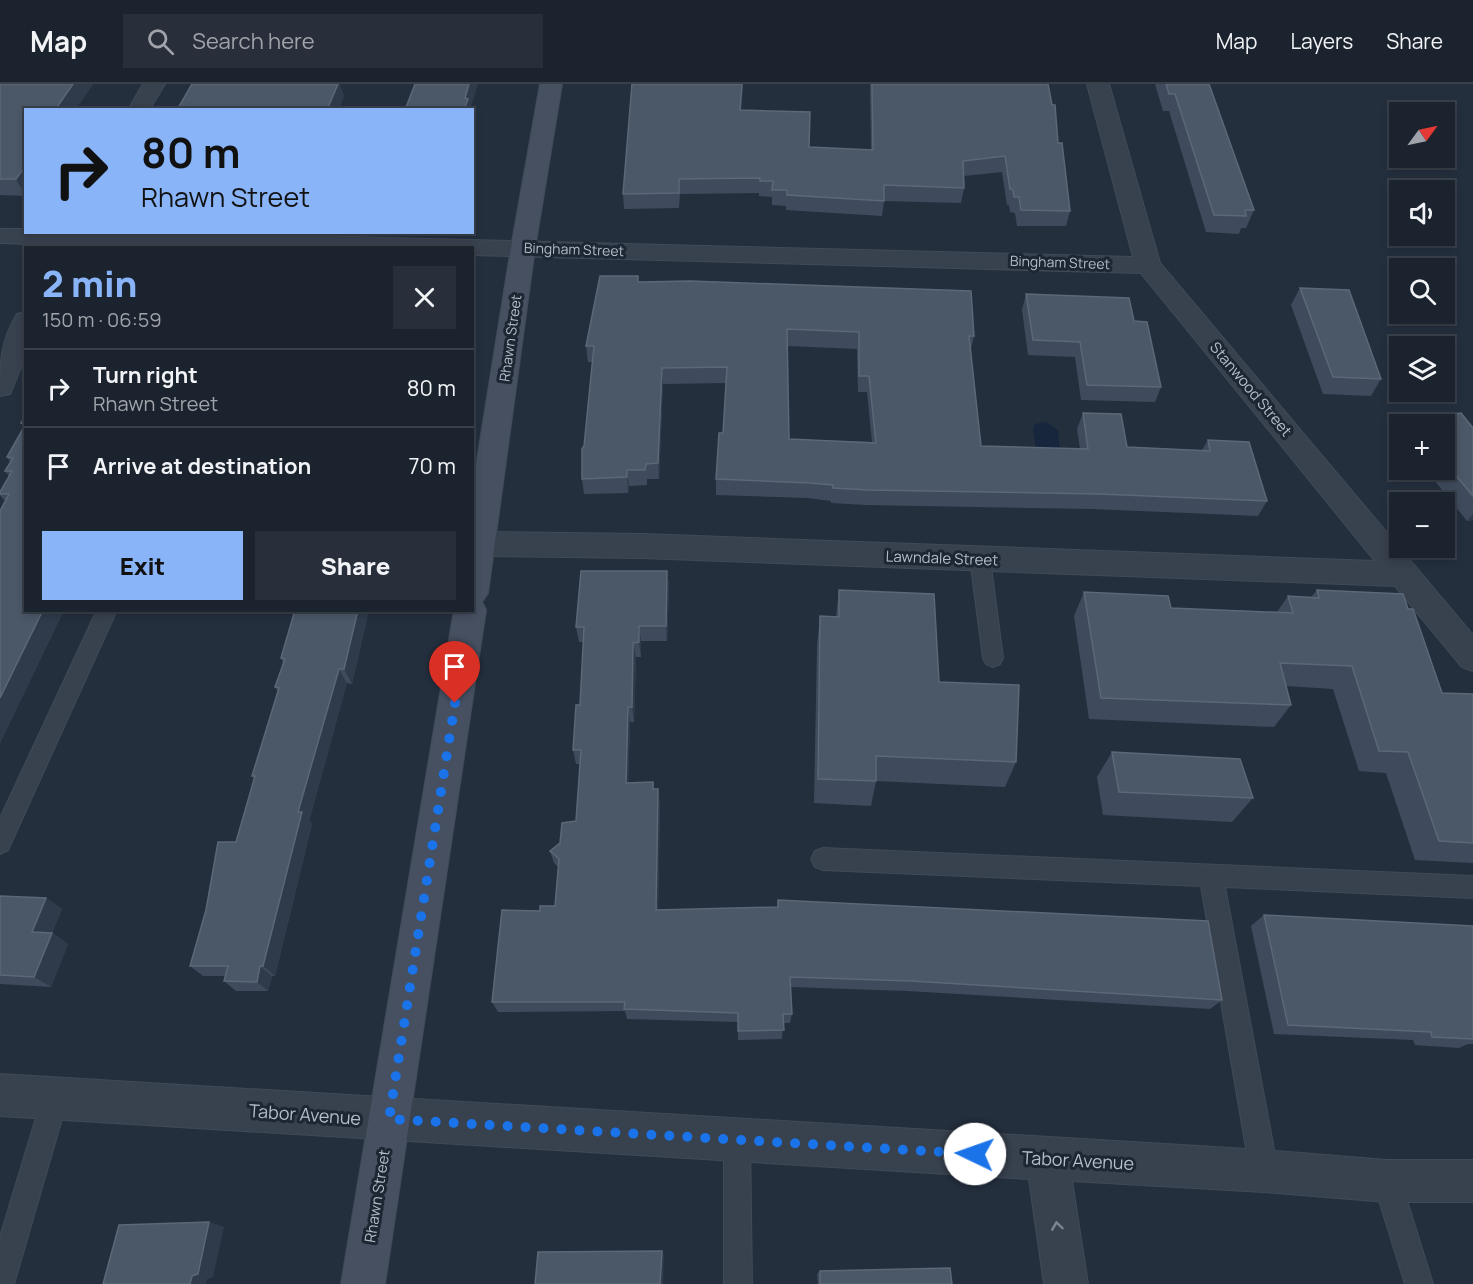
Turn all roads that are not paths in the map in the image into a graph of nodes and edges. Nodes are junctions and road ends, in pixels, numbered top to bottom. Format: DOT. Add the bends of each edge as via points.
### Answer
graph roads {
  1 [pos="154,84"];
  2 [pos="550,84"];
  3 [pos="1098,84"];
  4 [pos="139,108"];
  5 [pos="0,236"];
  6 [pos="58,239"];
  7 [pos="248,245"];
  8 [pos="340,246"];
  9 [pos="474,247"];
  10 [pos="523,248"];
  11 [pos="1148,265"];
  12 [pos="24,323"];
  13 [pos="8,346"];
  14 [pos="0,387"];
  15 [pos="480,544"];
  16 [pos="980,559"];
  17 [pos="1403,574"];
  18 [pos="474,581"];
  19 [pos="106,612"];
  20 [pos="470,612"];
  21 [pos="993,658"];
  22 [pos="1473,658"];
  23 [pos="0,843"];
  24 [pos="823,859"];
  25 [pos="1211,876"];
  26 [pos="1473,887"];
  27 [pos="0,1095"];
  28 [pos="55,1098"];
  29 [pos="389,1119"];
  30 [pos="737,1142"];
  31 [pos="1047,1158"];
  32 [pos="1264,1171"];
  33 [pos="1387,1181"];
  34 [pos="1473,1181"];
  35 [pos="0,1284"];
  36 [pos="363,1284"];
  37 [pos="738,1284"];
  38 [pos="1066,1284"];
  39 [pos="1419,1284"];
  1 -- 4 [label="street"];
  2 -- 10 [label="main road, Rhawn Street"];
  3 -- 11 [label="street, Stanwood Street"];
  5 -- 6 [label="street, Bingham Street"];
  6 -- 7 [label="street, Bingham Street"];
  7 -- 8 [label="street, Bingham Street"];
  9 -- 10 [label="street, Bingham Street"];
  10 -- 11 [label="street, Bingham Street"];
  10 -- 15 [label="main road, Rhawn Street"];
  11 -- 17 [label="street, Stanwood Street"];
  12 -- 13 [label="street"];
  13 -- 14 [label="street"];
  15 -- 16 [label="street, Lawndale Street"];
  15 -- 18 [label="main road, Rhawn Street"];
  16 -- 17 [label="street, Lawndale Street"];
  16 -- 21 [label="lane"];
  17 -- 22 [label="street, Stanwood Street"];
  19 -- 23 [label="lane"];
  20 -- 29 [label="main road, Rhawn Street"];
  24 -- 25 [label="lane"];
  25 -- 26 [label="lane"];
  25 -- 32 [label="lane"];
  27 -- 28 [label="street, Tabor Avenue"];
  28 -- 29 [label="street, Tabor Avenue"];
  28 -- 35 [label="lane"];
  29 -- 30 [label="street, Tabor Avenue"];
  29 -- 36 [label="main road, Rhawn Street"];
  30 -- 31 [label="street, Tabor Avenue"];
  30 -- 37 [label="lane"];
  31 -- 32 [label="street, Tabor Avenue"];
  38 -- 31 [label="street, one-way"];
  32 -- 33 [label="street, Tabor Avenue"];
  33 -- 34 [label="street, Tabor Avenue"];
  33 -- 39 [label="lane"];
}
